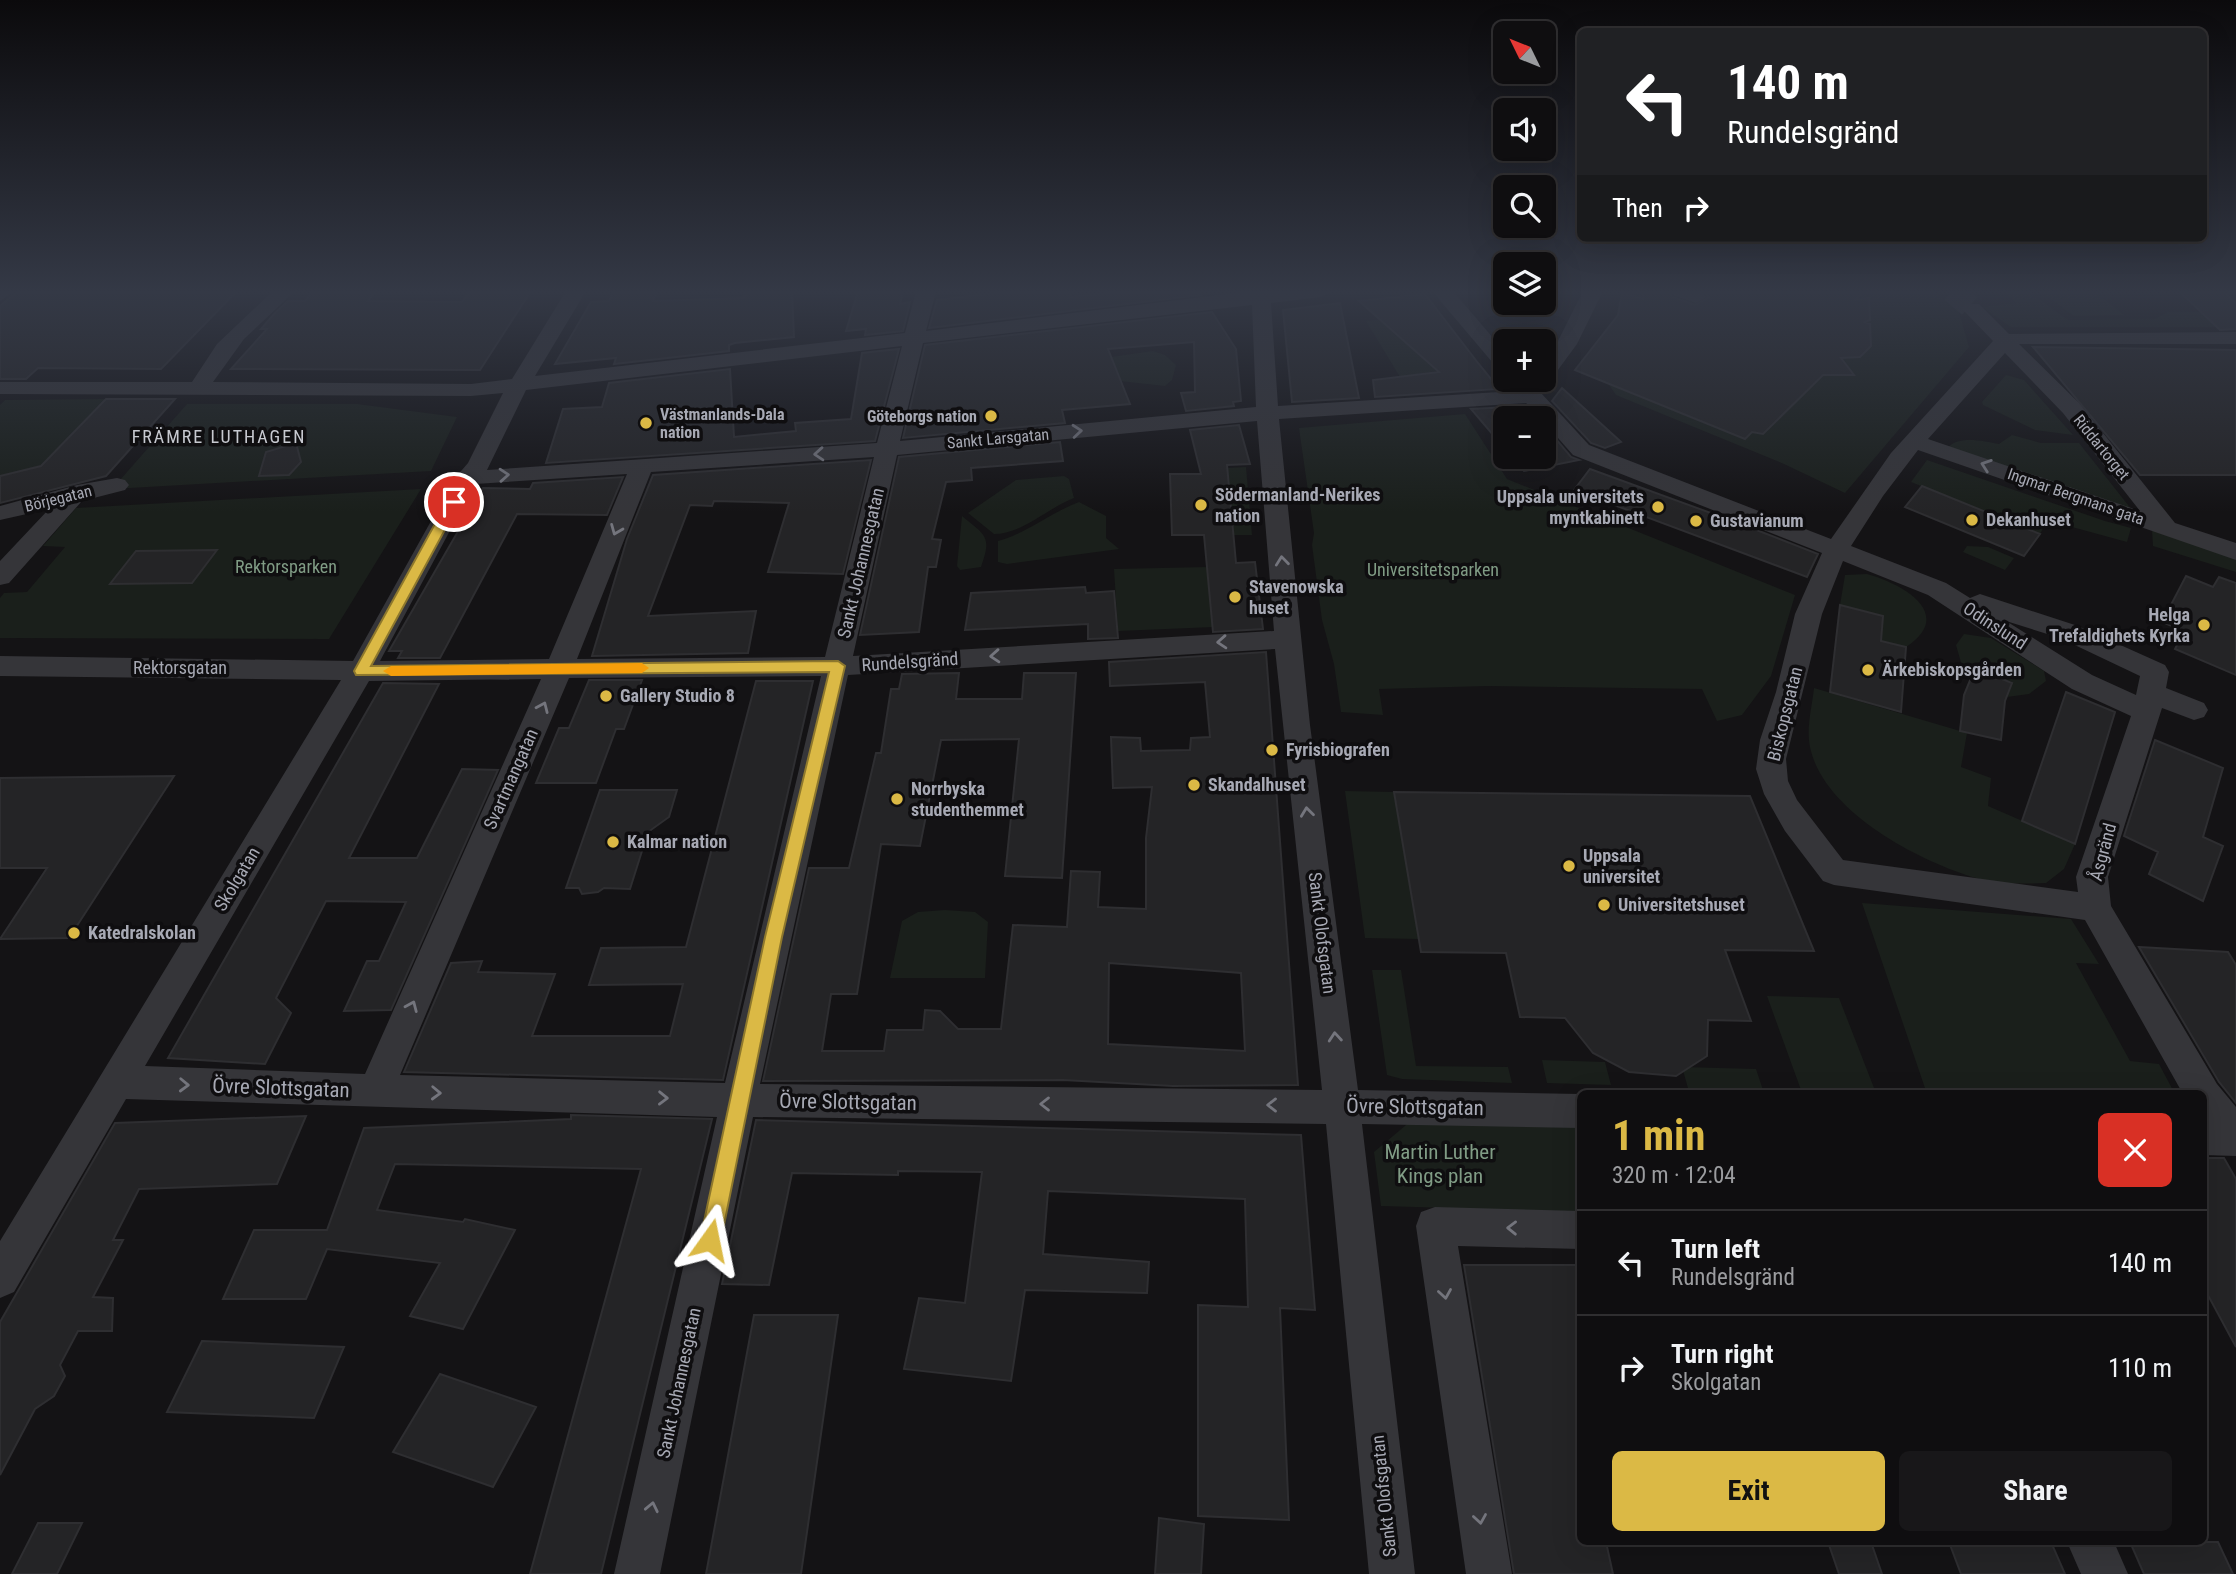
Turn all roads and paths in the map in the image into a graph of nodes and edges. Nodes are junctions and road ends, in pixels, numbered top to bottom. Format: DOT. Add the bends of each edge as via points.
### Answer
graph roads {
  1 [pos="213,364"];
  2 [pos="514,364"];
  3 [pos="526,364"];
  4 [pos="683,364"];
  5 [pos="908,364"];
  6 [pos="1265,364"];
  7 [pos="1982,364"];
  8 [pos="2027,364"];
  9 [pos="513,384"];
  10 [pos="200,387"];
  11 [pos="0,388"];
  12 [pos="1501,392"];
  13 [pos="1534,392"];
  14 [pos="1267,413"];
  15 [pos="1916,442"];
  16 [pos="887,449"];
  17 [pos="642,466"];
  18 [pos="467,478"];
  19 [pos="117,485"];
  20 [pos="77,492"];
  21 [pos="0,513"];
  22 [pos="2166,527"];
  23 [pos="1839,549"];
  24 [pos="2236,552"];
  25 [pos="0,577"];
  26 [pos="1937,589"];
  27 [pos="1290,639"];
  28 [pos="838,666"];
  29 [pos="0,667"];
  30 [pos="559,669"];
  31 [pos="361,671"];
  32 [pos="2151,692"];
  33 [pos="2194,710"];
  34 [pos="2095,908"];
  35 [pos="116,1082"];
  36 [pos="2201,1090"];
  37 [pos="375,1091"];
  38 [pos="740,1099"];
  39 [pos="2207,1099"];
  40 [pos="1341,1105"];
  41 [pos="1577,1111"];
  42 [pos="2236,1136"];
  43 [pos="2207,1137"];
  44 [pos="1577,1230"];
  45 [pos="0,1278"];
  46 [pos="2092,1545"];
  47 [pos="637,1574"];
  48 [pos="1392,1574"];
  49 [pos="1489,1574"];
  50 [pos="2105,1574"];
  1 -- 10 [label="street"];
  2 -- 9 [label="street, Skolgatan"];
  3 -- 9 [label="street, Skolgatan"];
  4 -- 9 [label="street"];
  5 -- 16 [label="street, Sankt Johannesgatan"];
  6 -- 14 [label="street, Sankt Olofsgatan"];
  7 -- 15 [label="street, Biskopsgatan"];
  8 -- 22 [label="street, Riddartorget" via="2071,408"];
  9 -- 10 [label="street" via="471,390"];
  9 -- 18 [label="street, Skolgatan" via="465,463"];
  10 -- 11 [label="street"];
  12 -- 14 [label="street, Sankt Larsgatan" via="1459,403"];
  13 -- 23 [label="street, Odinslund" via="1581,450"];
  16 -- 14 [label="street, Sankt Larsgatan, one-way"];
  27 -- 14 [label="street, Sankt Olofsgatan, one-way"];
  22 -- 15 [label="street, Ingmar Bergmans gata, one-way"];
  15 -- 23 [label="street, Biskopsgatan" via="1864,505"];
  16 -- 17 [label="street, Sankt Larsgatan, one-way"];
  16 -- 28 [label="street, Sankt Johannesgatan"];
  18 -- 17 [label="street, Sankt Larsgatan, one-way"];
  17 -- 30 [label="street, Svartmangatan, one-way"];
  18 -- 31 [label="street, Skolgatan"];
  19 -- 20 [label="street, Börjegatan"];
  20 -- 21 [label="street, Börjegatan"];
  20 -- 25 [label="street"];
  22 -- 24 [label="street, Ingmar Bergmans gata"];
  23 -- 26 [label="street, Odinslund"];
  23 -- 34 [label="street, Biskopsgatan" via="1816,590 1773,743 1771,771 1796,825 1834,872"];
  26 -- 32 [label="street" via="2070,632"];
  26 -- 32 [label="street, Odinslund" via="2082,682"];
  27 -- 28 [label="street, Rundelsgränd, one-way"];
  40 -- 27 [label="street, Sankt Olofsgatan, one-way"];
  28 -- 30 [label="street, Rundelsgränd"];
  28 -- 38 [label="street, Sankt Johannesgatan"];
  29 -- 31 [label="street, Rektorsgatan"];
  30 -- 31 [label="street, Rundelsgränd"];
  37 -- 30 [label="street, Svartmangatan, one-way"];
  31 -- 35 [label="street, Skolgatan"];
  32 -- 33 [label="street"];
  32 -- 34 [label="street, Åsgränd" via="2092,877"];
  34 -- 36 [label="street, Åsgränd"];
  35 -- 37 [label="street, Övre Slottsgatan, one-way"];
  35 -- 45 [label="street, Skolgatan"];
  37 -- 38 [label="street, Övre Slottsgatan, one-way"];
  40 -- 38 [label="street, Övre Slottsgatan, one-way"];
  47 -- 38 [label="street, Sankt Johannesgatan, one-way"];
  39 -- 42 [label="street, Åsgränd"];
  40 -- 41 [label="street, Övre Slottsgatan"];
  40 -- 48 [label="street, Sankt Olofsgatan"];
  42 -- 43 [label="street"];
  44 -- 49 [label="street, one-way" via="1435,1226"];
  46 -- 50 [label="street"];
}
